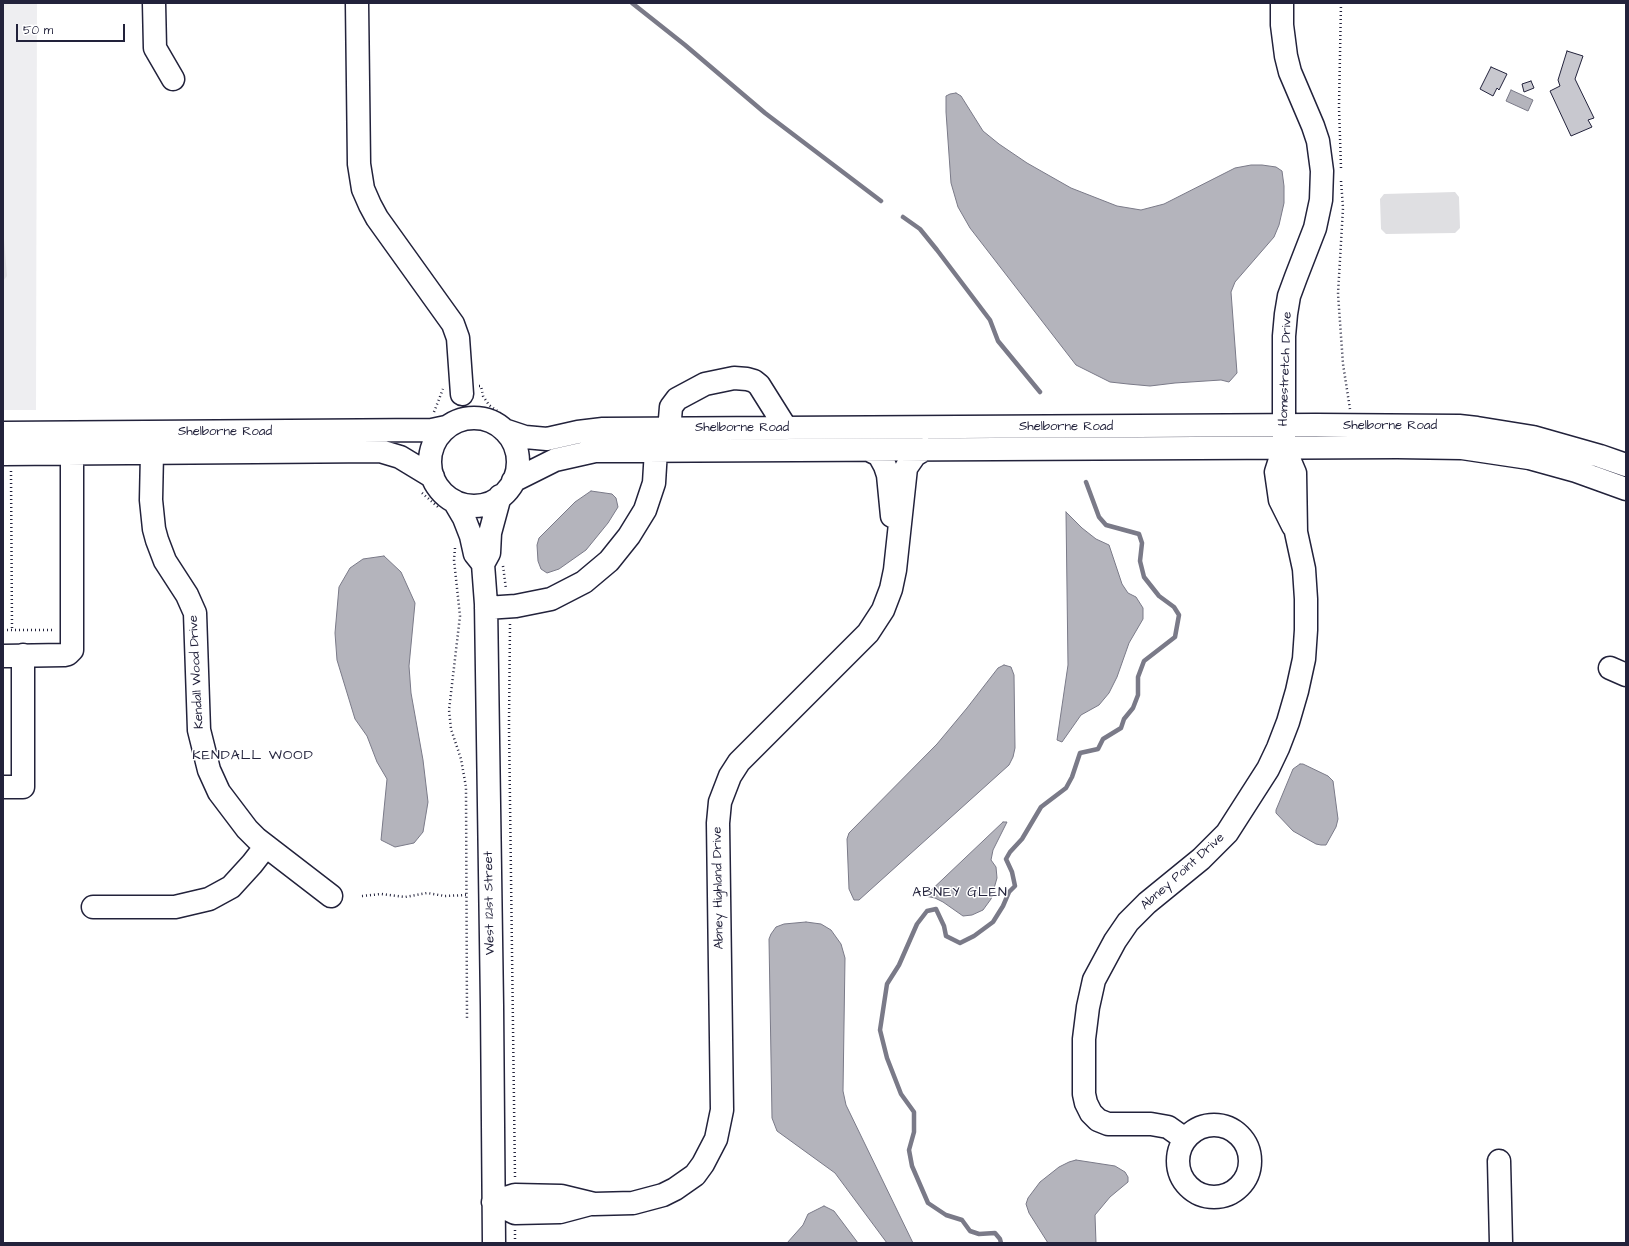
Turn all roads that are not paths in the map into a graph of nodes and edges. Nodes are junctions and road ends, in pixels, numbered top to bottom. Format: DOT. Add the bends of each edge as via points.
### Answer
graph roads {
  1 [pos="154,3"];
  2 [pos="357,3"];
  3 [pos="1282,3"];
  4 [pos="173,79"];
  5 [pos="452,392"];
  6 [pos="482,419"];
  7 [pos="443,422"];
  8 [pos="786,428"];
  9 [pos="671,429"];
  10 [pos="504,430"];
  11 [pos="3,433"];
  12 [pos="1284,436"];
  13 [pos="867,448"];
  14 [pos="925,449"];
  15 [pos="656,450"];
  16 [pos="152,453"];
  17 [pos="72,454"];
  18 [pos="7,460"];
  19 [pos="1626,465"];
  20 [pos="426,483"];
  21 [pos="507,489"];
  22 [pos="1626,489"];
  23 [pos="447,505"];
  24 [pos="897,550"];
  25 [pos="493,564"];
  26 [pos="486,608"];
  27 [pos="13,656"];
  28 [pos="3,787"];
  29 [pos="266,846"];
  30 [pos="331,896"];
  31 [pos="93,907"];
  32 [pos="1186,1139"];
  33 [pos="1499,1160"];
  34 [pos="493,1202"];
  35 [pos="494,1243"];
  36 [pos="1501,1243"];
  1 -- 4 [label="street" via="155,48"];
  2 -- 5 [label="street" via="359,164 363,189 377,218 453,324 458,338"];
  3 -- 12 [label="street, Homestretch Drive" via="1286,56 1318,141 1322,171 1321,200 1315,228 1296,277 1286,314"];
  5 -- 6 [label="street" via="471,398"];
  5 -- 7 [label="street" via="454,400"];
  6 -- 7 [label="street"];
  6 -- 10 [label="street"];
  7 -- 11 [label="street, Shelborne Road" via="432,430"];
  7 -- 20 [label="street" via="431,453"];
  8 -- 9 [label="street, Shelborne Road"];
  8 -- 9 [label="street" via="759,385 754,381 734,378 705,384 677,399 671,407"];
  8 -- 12 [label="street, Shelborne Road"];
  9 -- 10 [label="street, Shelborne Road" via="603,429 547,439 530,438"];
  10 -- 21 [label="street" via="515,446 517,456 517,465"];
  12 -- 14 [label="street, Shelborne Road"];
  12 -- 19 [label="street, Shelborne Road" via="1477,428 1534,437"];
  12 -- 22 [label="street, Shelborne Road" via="1494,452 1552,464"];
  12 -- 32 [label="street, Abney Point Drive" via="1295,473 1296,532 1304,569 1306,630 1304,659 1297,691 1278,748 1265,775 1226,833 1201,859 1128,922 1097,974 1088,1007 1084,1038 1084,1094 1091,1113 1098,1120 1108,1124 1151,1124 1168,1128"];
  13 -- 14 [label="street, Shelborne Road"];
  13 -- 15 [label="street, Shelborne Road"];
  13 -- 24 [label="street, Abney Highland Drive" via="878,455 888,475"];
  14 -- 24 [label="street, Abney Highland Drive" via="915,455 906,468"];
  15 -- 21 [label="street, Shelborne Road" via="579,453 555,460"];
  15 -- 26 [label="street" via="654,483 645,510 609,562 584,582 551,599 508,607"];
  16 -- 17 [label="street, Shelborne Road"];
  16 -- 20 [label="street, Shelborne Road" via="380,451 400,457"];
  16 -- 29 [label="street, Kendall Wood Drive" via="151,500 154,529 165,561 187,595 195,613 199,730 205,758 214,782 226,802 247,829"];
  17 -- 18 [label="street, Shelborne Road"];
  17 -- 27 [label="street" via="72,650 64,655"];
  20 -- 23 [label="street" via="444,494"];
  21 -- 23 [label="street" via="489,503 475,506"];
  21 -- 25 [label="street, West 121st Street" via="490,533 489,553"];
  23 -- 25 [label="street, West 121st Street" via="464,518 475,554"];
  24 -- 34 [label="street, Abney Highland Drive" via="891,590 883,610 868,633 739,762 730,776 720,802 718,824 722,1110 716,1139 703,1164 695,1175 675,1189 633,1203 594,1204 561,1196 515,1195"];
  25 -- 26 [label="street, West 121st Street"];
  26 -- 34 [label="street, West 121st Street"];
  27 -- 28 [label="street" via="23,787"];
  29 -- 30 [label="street, Kendall Wood Drive"];
  29 -- 31 [label="street" via="231,887 209,899 175,907"];
  33 -- 36 [label="street"];
  34 -- 35 [label="street, West 121st Street"];
}
